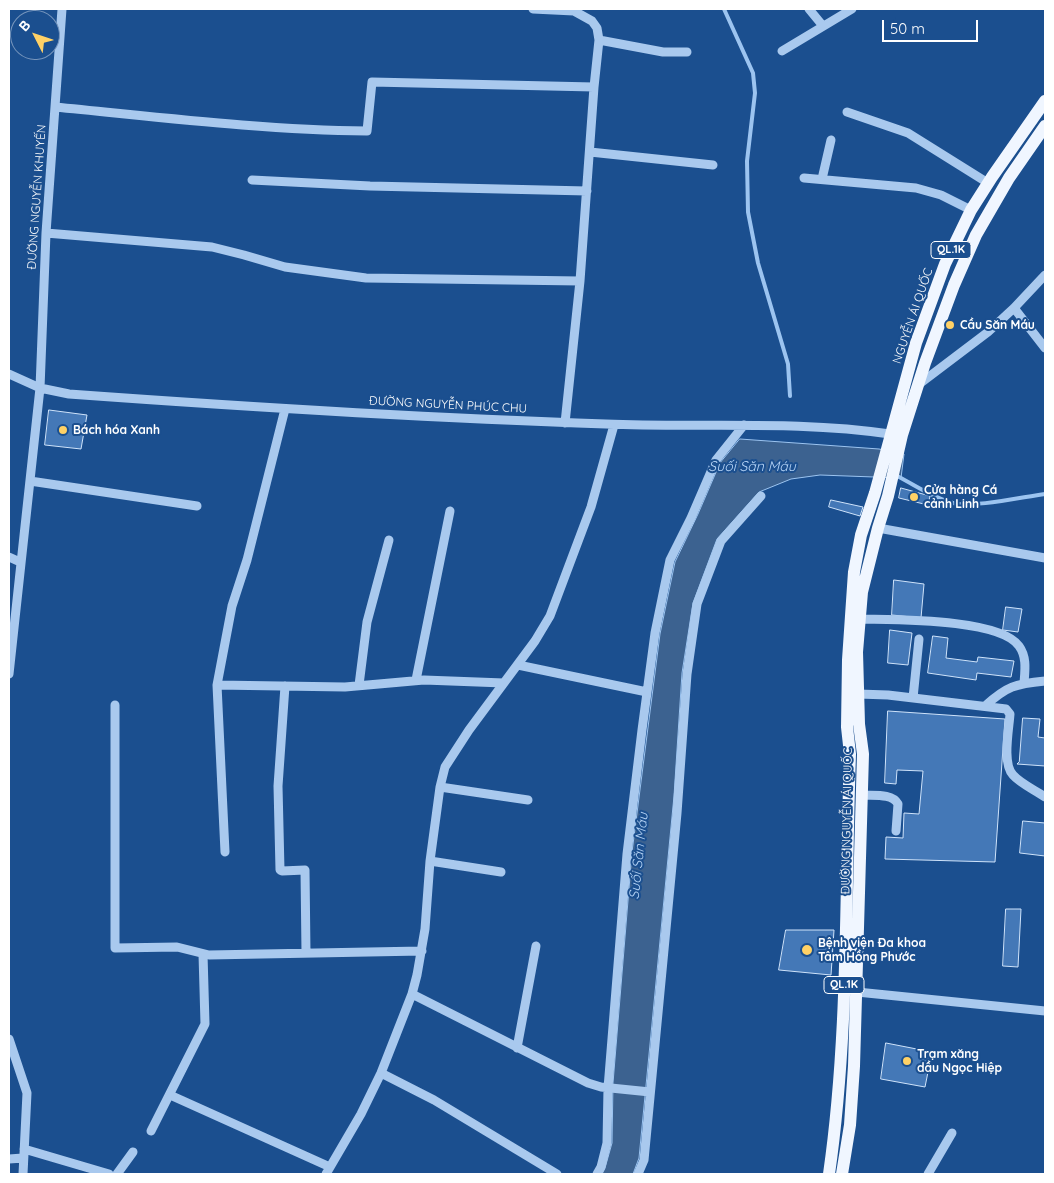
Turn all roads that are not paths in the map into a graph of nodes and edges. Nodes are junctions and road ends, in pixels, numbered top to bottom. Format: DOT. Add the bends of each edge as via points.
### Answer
graph roads {
  1 [pos="62,9"];
  2 [pos="533,9"];
  3 [pos="809,9"];
  4 [pos="852,9"];
  5 [pos="574,10"];
  6 [pos="824,26"];
  7 [pos="599,40"];
  8 [pos="782,51"];
  9 [pos="687,52"];
  10 [pos="594,87"];
  11 [pos="1045,101"];
  12 [pos="55,107"];
  13 [pos="847,112"];
  14 [pos="1045,126"];
  15 [pos="831,140"];
  16 [pos="590,152"];
  17 [pos="713,165"];
  18 [pos="804,178"];
  19 [pos="252,180"];
  20 [pos="822,180"];
  21 [pos="988,183"];
  22 [pos="587,191"];
  23 [pos="971,210"];
  24 [pos="46,233"];
  25 [pos="1045,275"];
  26 [pos="580,281"];
  27 [pos="1014,308"];
  28 [pos="1045,348"];
  29 [pos="10,376"];
  30 [pos="918,385"];
  31 [pos="40,388"];
  32 [pos="285,409"];
  33 [pos="895,417"];
  34 [pos="565,423"];
  35 [pos="614,425"];
  36 [pos="744,425"];
  37 [pos="895,439"];
  38 [pos="30,480"];
  39 [pos="882,494"];
  40 [pos="761,496"];
  41 [pos="198,506"];
  42 [pos="450,511"];
  43 [pos="878,528"];
  44 [pos="389,540"];
  45 [pos="9,557"];
  46 [pos="1045,558"];
  47 [pos="20,562"];
  48 [pos="860,619"];
  49 [pos="919,639"];
  50 [pos="518,665"];
  51 [pos="9,669"];
  52 [pos="9,674"];
  53 [pos="416,680"];
  54 [pos="1045,680"];
  55 [pos="504,683"];
  56 [pos="1024,683"];
  57 [pos="217,685"];
  58 [pos="359,685"];
  59 [pos="284,686"];
  60 [pos="647,692"];
  61 [pos="858,694"];
  62 [pos="913,698"];
  63 [pos="115,705"];
  64 [pos="985,706"];
  65 [pos="440,786"];
  66 [pos="848,790"];
  67 [pos="862,790"];
  68 [pos="1045,797"];
  69 [pos="528,800"];
  70 [pos="896,831"];
  71 [pos="225,852"];
  72 [pos="430,861"];
  73 [pos="501,872"];
  74 [pos="536,946"];
  75 [pos="422,951"];
  76 [pos="306,953"];
  77 [pos="203,954"];
  78 [pos="857,992"];
  79 [pos="412,994"];
  80 [pos="1045,1011"];
  81 [pos="9,1039"];
  82 [pos="518,1048"];
  83 [pos="381,1072"];
  84 [pos="608,1088"];
  85 [pos="650,1092"];
  86 [pos="170,1095"];
  87 [pos="151,1131"];
  88 [pos="952,1133"];
  89 [pos="133,1152"];
  90 [pos="24,1154"];
  91 [pos="9,1159"];
  92 [pos="328,1171"];
  93 [pos="23,1174"];
  94 [pos="109,1174"];
  95 [pos="117,1174"];
  96 [pos="557,1174"];
  97 [pos="597,1174"];
  98 [pos="638,1174"];
  99 [pos="829,1174"];
  100 [pos="842,1174"];
  101 [pos="928,1174"];
  1 -- 12 [label="street, ĐƯỜNG NGUYỄN KHUYẾN"];
  2 -- 5 [label="street"];
  3 -- 6 [label="street"];
  4 -- 6 [label="street"];
  5 -- 7 [label="street" via="592,22"];
  6 -- 8 [label="street"];
  7 -- 9 [label="street" via="663,52"];
  7 -- 10 [label="street"];
  10 -- 12 [label="street" via="372,82 367,131 211,122"];
  10 -- 16 [label="street"];
  11 -- 21 [label="main road, NGUYỄN ÁI QUỐC / QL.1K"];
  12 -- 24 [label="street, ĐƯỜNG NGUYỄN KHUYẾN"];
  13 -- 21 [label="street" via="908,133"];
  14 -- 30 [label="main road, QL.1K" via="1008,178 976,235"];
  15 -- 20 [label="street"];
  16 -- 17 [label="street"];
  16 -- 22 [label="street"];
  18 -- 20 [label="street"];
  19 -- 22 [label="street"];
  20 -- 23 [label="street" via="923,190"];
  21 -- 23 [label="main road, NGUYỄN ÁI QUỐC / QL.1K"];
  22 -- 26 [label="street"];
  23 -- 33 [label="main road, NGUYỄN ÁI QUỐC / QL.1K" via="933,296"];
  24 -- 26 [label="street" via="212,247 284,268 366,278"];
  24 -- 31 [label="street, ĐƯỜNG NGUYỄN KHUYẾN"];
  25 -- 27 [label="street"];
  26 -- 34 [label="street"];
  27 -- 28 [label="street"];
  27 -- 30 [label="street" via="980,339"];
  29 -- 31 [label="street, ĐƯỜNG NGUYỄN PHÚC CHU"];
  30 -- 37 [label="main road, ĐƯỜNG NGUYỄN ÁI QUỐC / QL.1K"];
  31 -- 32 [label="street, ĐƯỜNG NGUYỄN PHÚC CHU" via="69,394"];
  31 -- 38 [label="street, ĐƯỜNG NGUYỄN KHUYẾN"];
  32 -- 34 [label="street, ĐƯỜNG NGUYỄN PHÚC CHU"];
  32 -- 57 [label="street" via="247,560 232,606"];
  33 -- 37 [label="main road, ĐƯỜNG NGUYỄN ÁI QUỐC / QL.1K"];
  34 -- 35 [label="street, ĐƯỜNG NGUYỄN PHÚC CHU"];
  35 -- 36 [label="street, ĐƯỜNG NGUYỄN PHÚC CHU"];
  35 -- 50 [label="street" via="591,507 560,592 542,630"];
  36 -- 37 [label="street, ĐƯỜNG NGUYỄN PHÚC CHU" via="824,426"];
  36 -- 60 [label="street" via="716,460 670,560"];
  37 -- 39 [label="main road, ĐƯỜNG NGUYỄN ÁI QUỐC / QL.1K"];
  38 -- 41 [label="street"];
  38 -- 47 [label="street, ĐƯỜNG NGUYỄN KHUYẾN"];
  39 -- 43 [label="main road, ĐƯỜNG NGUYỄN ÁI QUỐC / QL.1K"];
  39 -- 66 [label="main road, ĐƯỜNG NGUYỄN ÁI QUỐC / QL.1K" via="861,535 854,572 848,670"];
  40 -- 85 [label="street" via="721,541 697,604 687,674"];
  42 -- 53 [label="street"];
  43 -- 46 [label="street"];
  43 -- 48 [label="main road, ĐƯỜNG NGUYỄN ÁI QUỐC / QL.1K" via="862,592"];
  44 -- 58 [label="street" via="367,622"];
  45 -- 47 [label="street"];
  47 -- 51 [label="street, ĐƯỜNG NGUYỄN KHUYẾN"];
  48 -- 56 [label="street" via="959,624 995,632 1018,644 1021,649 1025,664"];
  48 -- 61 [label="main road, ĐƯỜNG NGUYỄN ÁI QUỐC / QL.1K"];
  49 -- 62 [label="street"];
  50 -- 55 [label="street"];
  50 -- 60 [label="street"];
  51 -- 52 [label="street, ĐƯỜNG NGUYỄN KHUYẾN"];
  53 -- 55 [label="street"];
  53 -- 58 [label="street"];
  54 -- 56 [label="street"];
  55 -- 65 [label="street" via="450,758"];
  56 -- 64 [label="street" via="1011,686"];
  57 -- 59 [label="street"];
  57 -- 71 [label="street"];
  58 -- 59 [label="street"];
  59 -- 76 [label="street" via="278,786 280,870 306,870"];
  60 -- 84 [label="street" via="627,854"];
  61 -- 62 [label="street"];
  61 -- 67 [label="main road, ĐƯỜNG NGUYỄN ÁI QUỐC / QL.1K"];
  62 -- 64 [label="street"];
  63 -- 77 [label="street" via="116,948 177,947"];
  64 -- 68 [label="street" via="1009,711 1008,768"];
  65 -- 69 [label="street"];
  65 -- 72 [label="street"];
  66 -- 67 [label="main road"];
  66 -- 99 [label="main road, ĐƯỜNG NGUYỄN ÁI QUỐC / QL.1K" via="841,1059"];
  67 -- 70 [label="street" via="896,800"];
  67 -- 78 [label="main road, ĐƯỜNG NGUYỄN ÁI QUỐC / QL.1K"];
  72 -- 73 [label="street"];
  72 -- 75 [label="street"];
  74 -- 82 [label="street"];
  75 -- 76 [label="street"];
  75 -- 79 [label="street"];
  76 -- 77 [label="street"];
  77 -- 86 [label="street" via="205,1024"];
  78 -- 80 [label="street"];
  78 -- 100 [label="main road, ĐƯỜNG NGUYỄN ÁI QUỐC / QL.1K" via="850,1125"];
  79 -- 82 [label="street"];
  79 -- 83 [label="street"];
  81 -- 90 [label="street" via="26,1092"];
  82 -- 84 [label="street" via="588,1083"];
  83 -- 92 [label="street"];
  83 -- 96 [label="street"];
  84 -- 85 [label="street"];
  84 -- 97 [label="street" via="607,1143"];
  85 -- 98 [label="street" via="644,1160"];
  86 -- 87 [label="street"];
  86 -- 92 [label="street"];
  88 -- 101 [label="street"];
  89 -- 95 [label="street"];
  90 -- 91 [label="street"];
  90 -- 93 [label="street"];
  90 -- 94 [label="street"];
}
